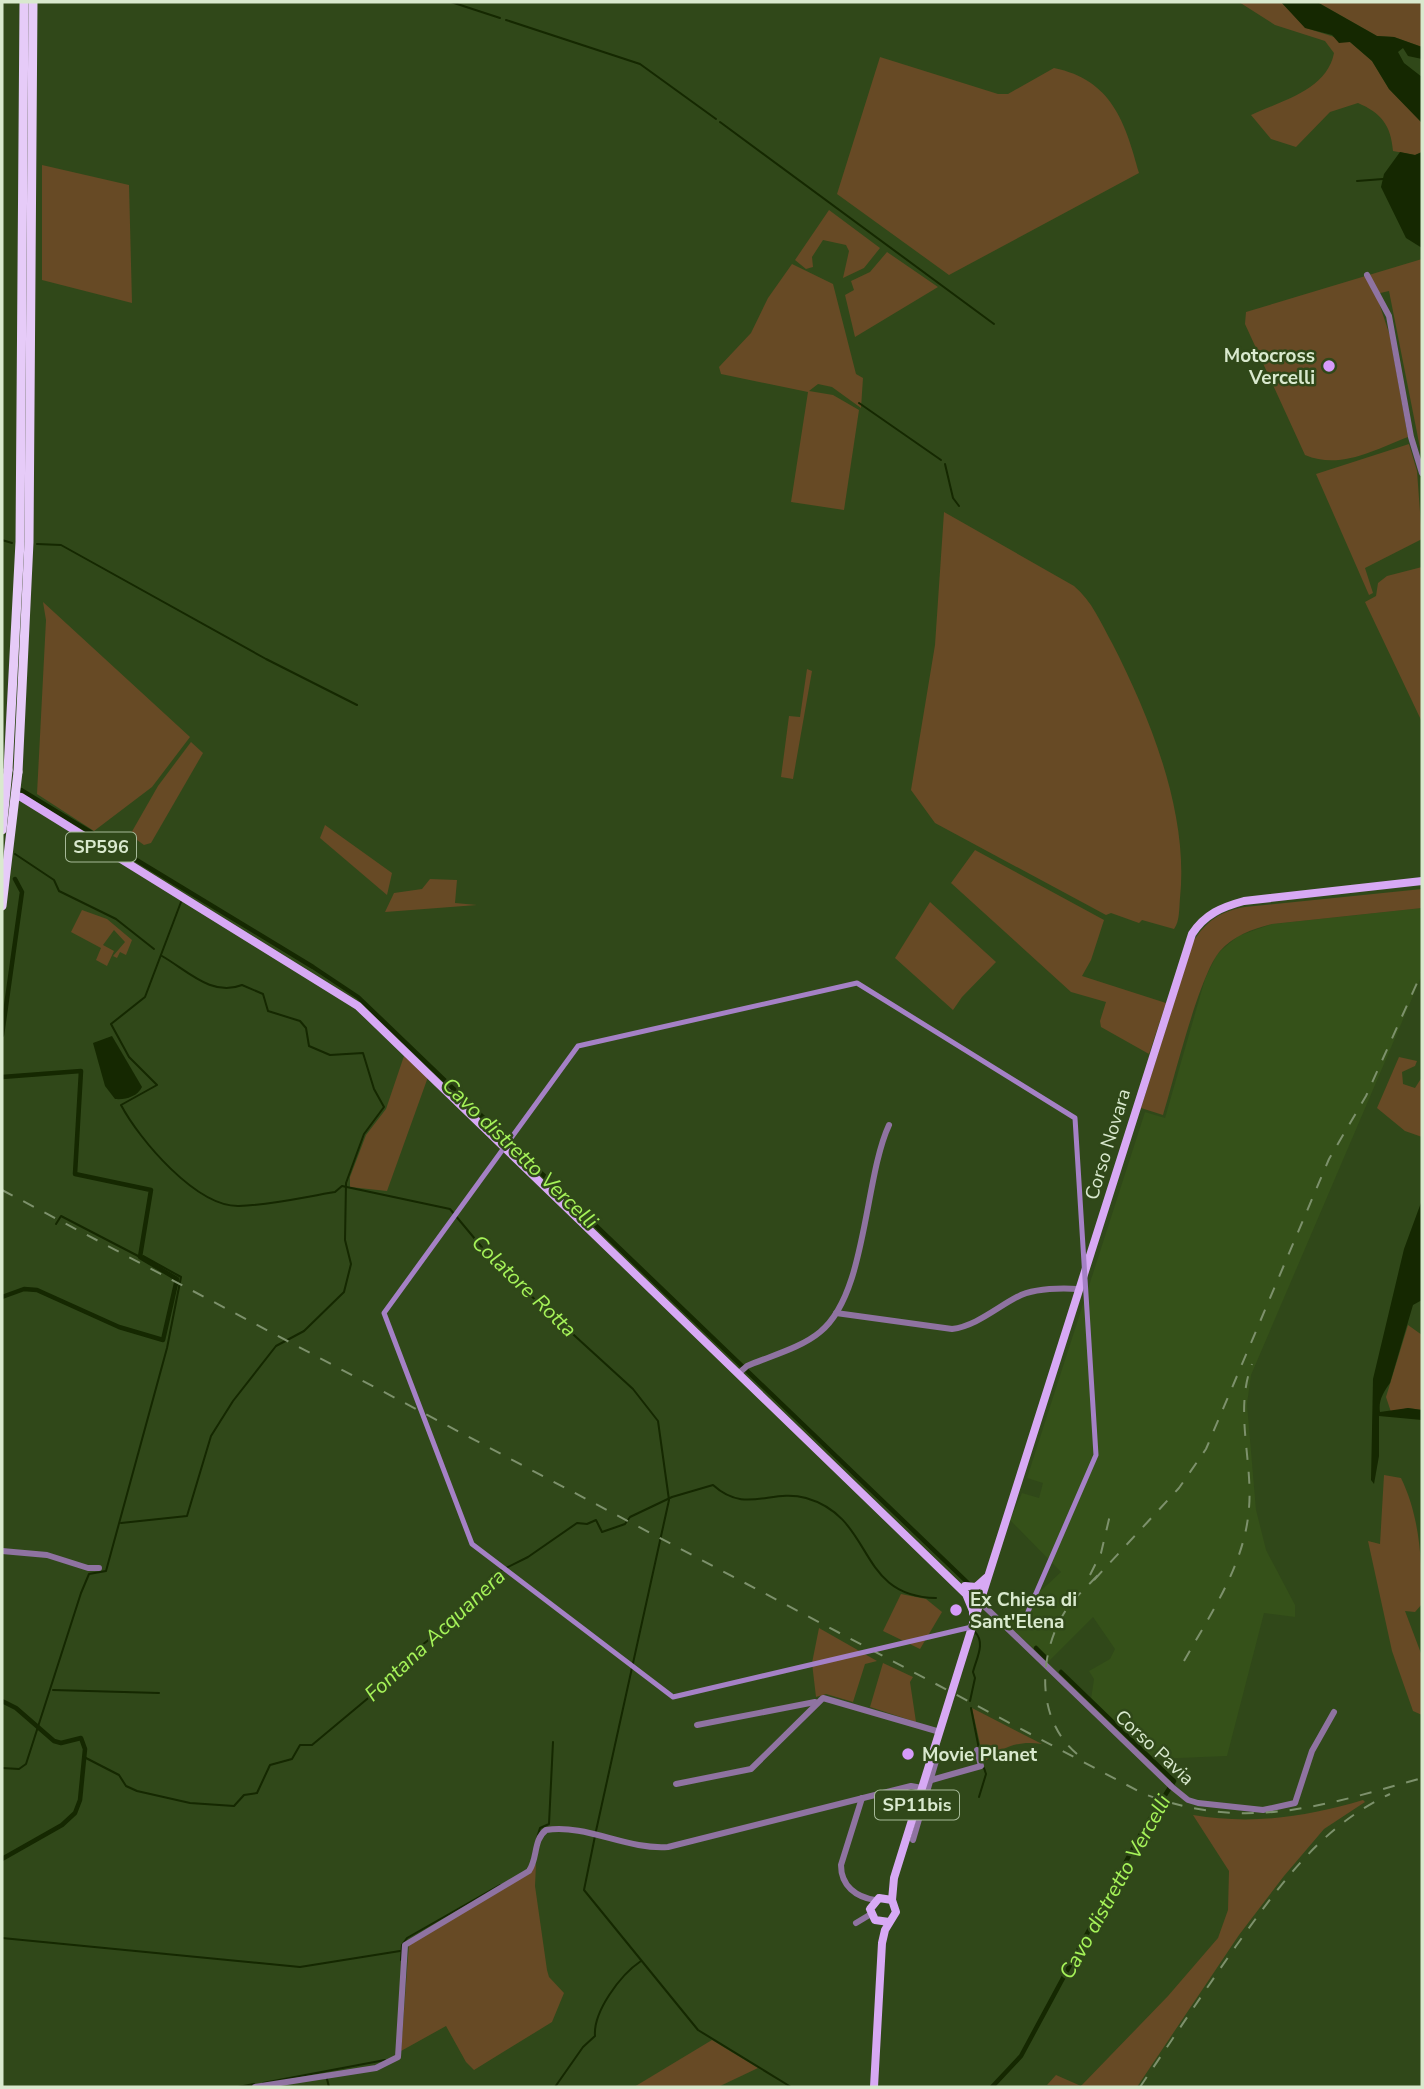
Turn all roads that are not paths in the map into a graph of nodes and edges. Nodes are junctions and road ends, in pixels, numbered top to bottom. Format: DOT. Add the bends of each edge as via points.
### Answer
graph roads {
  1 [pos="24,2"];
  2 [pos="33,2"];
  3 [pos="1367,275"];
  4 [pos="1422,473"];
  5 [pos="13,771"];
  6 [pos="21,797"];
  7 [pos="2,830"];
  8 [pos="1422,881"];
  9 [pos="2,905"];
  10 [pos="889,1125"];
  11 [pos="1078,1289"];
  12 [pos="836,1313"];
  13 [pos="743,1370"];
  14 [pos="2,1551"];
  15 [pos="99,1568"];
  16 [pos="988,1576"];
  17 [pos="963,1587"];
  18 [pos="981,1599"];
  19 [pos="973,1624"];
  20 [pos="816,1702"];
  21 [pos="1334,1712"];
  22 [pos="697,1725"];
  23 [pos="940,1732"];
  24 [pos="976,1750"];
  25 [pos="936,1761"];
  26 [pos="925,1783"];
  27 [pos="676,1784"];
  28 [pos="862,1798"];
  29 [pos="913,1840"];
  30 [pos="862,1897"];
  31 [pos="884,1899"];
  32 [pos="874,1916"];
  33 [pos="859,1922"];
  34 [pos="889,1922"];
  35 [pos="882,1943"];
  36 [pos="255,2087"];
  37 [pos="874,2087"];
  1 -- 5 [label="highway" via="20,542"];
  2 -- 5 [label="highway" via="29,542"];
  3 -- 4 [label="street" via="1389,316"];
  5 -- 7 [label="highway, bridge"];
  5 -- 9 [label="highway, bridge"];
  6 -- 13 [label="main road, SP596" via="347,997"];
  8 -- 11 [label="main road, Corso Novara / SP11bis" via="1244,901 1224,906 1198,924 1186,946"];
  10 -- 12 [label="street" via="866,1223"];
  11 -- 12 [label="street" via="1020,1295 968,1325 952,1329"];
  11 -- 16 [label="main road, Corso Novara / SP11bis"];
  12 -- 13 [label="street" via="814,1337"];
  13 -- 17 [label="main road"];
  14 -- 15 [label="street" via="47,1555"];
  16 -- 17 [label="main road" via="976,1587"];
  16 -- 18 [label="main road, Corso Novara / SP11bis"];
  17 -- 18 [label="main road"];
  17 -- 19 [label="main road"];
  18 -- 19 [label="main road, Corso Novara / SP11bis"];
  18 -- 21 [label="street, Corso Pavia" via="1188,1800 1263,1810 1291,1805 1312,1751"];
  19 -- 23 [label="main road, SP11bis"];
  20 -- 22 [label="street"];
  20 -- 23 [label="street" via="831,1698"];
  20 -- 27 [label="street" via="751,1769"];
  23 -- 26 [label="main road, SP11bis"];
  24 -- 26 [label="street" via="981,1766"];
  25 -- 26 [label="street"];
  26 -- 28 [label="street"];
  26 -- 29 [label="street"];
  26 -- 31 [label="main road, SP11bis"];
  28 -- 30 [label="street" via="841,1865 843,1882"];
  28 -- 36 [label="street" via="668,1847 546,1830 529,1871 409,1940 404,1951 398,2057 376,2068"];
  30 -- 31 [label="street"];
  30 -- 32 [label="street"];
  31 -- 32 [label="main road, SP11bis"];
  31 -- 34 [label="main road, SP11bis" via="896,1912"];
  32 -- 33 [label="street"];
  32 -- 34 [label="main road"];
  32 -- 35 [label="main road, SP11bis"];
  34 -- 35 [label="main road, SP11bis"];
  35 -- 37 [label="main road, SP11bis"];
}
